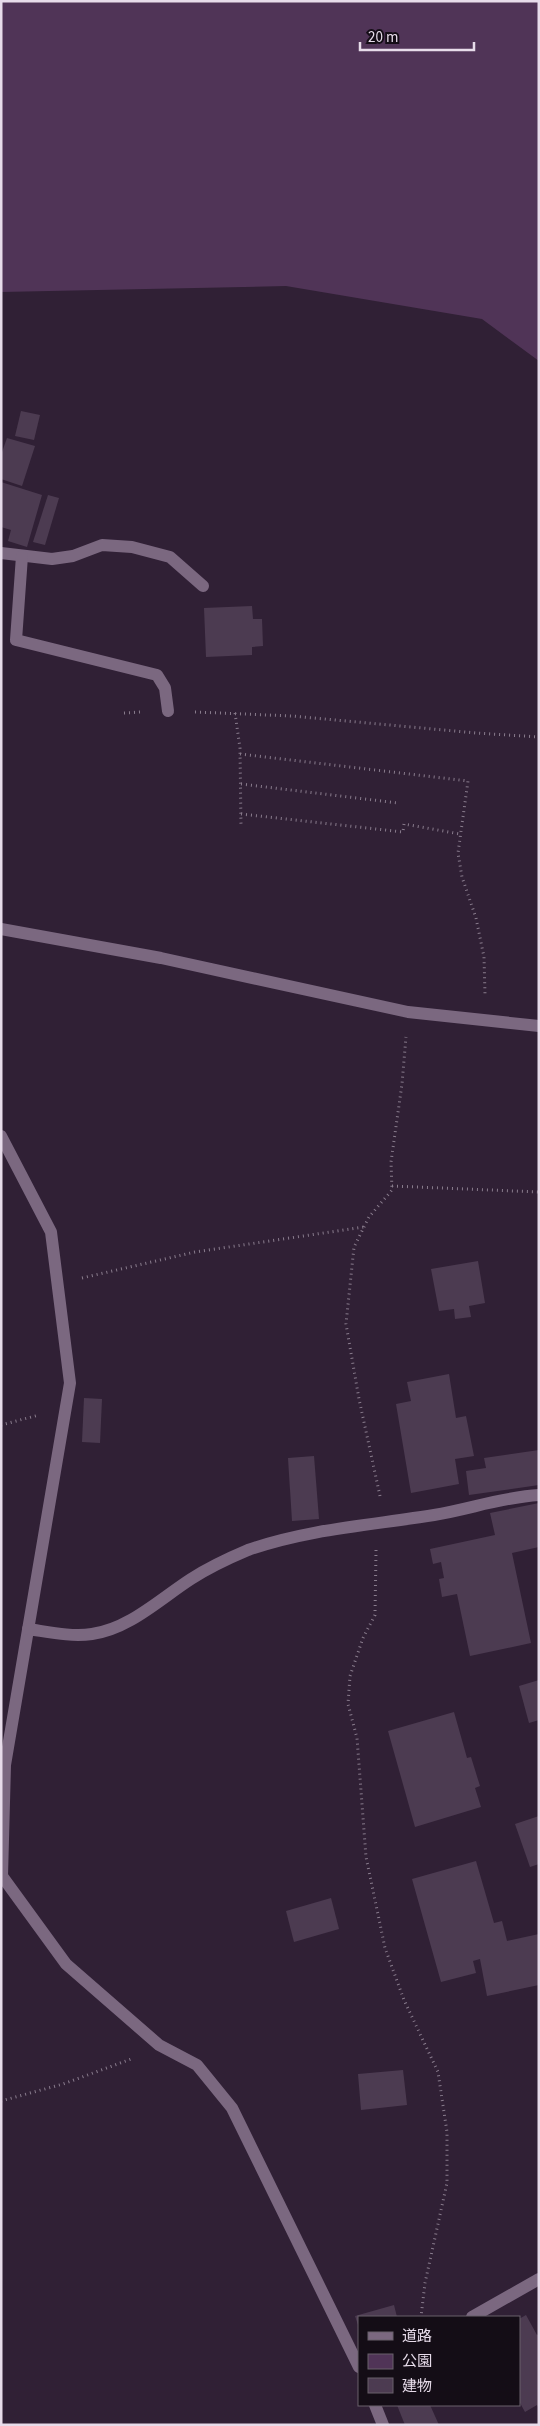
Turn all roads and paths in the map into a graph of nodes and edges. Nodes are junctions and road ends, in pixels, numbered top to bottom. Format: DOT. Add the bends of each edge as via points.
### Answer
graph roads {
  1 [pos="1,553"];
  2 [pos="22,556"];
  3 [pos="203,586"];
  4 [pos="168,711"];
  5 [pos="124,713"];
  6 [pos="234,714"];
  7 [pos="539,737"];
  8 [pos="240,754"];
  9 [pos="240,784"];
  10 [pos="398,803"];
  11 [pos="241,814"];
  12 [pos="241,826"];
  13 [pos="460,834"];
  14 [pos="1,928"];
  15 [pos="408,1012"];
  16 [pos="479,1020"];
  17 [pos="539,1026"];
  18 [pos="1,1136"];
  19 [pos="392,1186"];
  20 [pos="539,1192"];
  21 [pos="364,1227"];
  22 [pos="58,1285"];
  23 [pos="66,1407"];
  24 [pos="1,1425"];
  25 [pos="539,1495"];
  26 [pos="379,1522"];
  27 [pos="28,1629"];
  28 [pos="159,2045"];
  29 [pos="1,2100"];
  30 [pos="539,2279"];
  31 [pos="421,2316"];
  32 [pos="474,2316"];
  33 [pos="358,2365"];
  34 [pos="375,2406"];
  35 [pos="383,2425"];
  1 -- 2 [label="street"];
  2 -- 3 [label="street" via="52,559 73,556 102,545 132,547 170,557"];
  2 -- 4 [label="street" via="16,640 157,674 165,688"];
  4 -- 5 [label="path"];
  4 -- 6 [label="path"];
  6 -- 7 [label="path"];
  6 -- 8 [label="path"];
  8 -- 9 [label="path"];
  8 -- 13 [label="path" via="468,781"];
  9 -- 10 [label="path"];
  9 -- 11 [label="path"];
  11 -- 12 [label="path"];
  11 -- 13 [label="path" via="403,832 404,824"];
  13 -- 16 [label="path" via="458,853 462,877 476,918 484,957 486,996"];
  14 -- 15 [label="street" via="161,958"];
  15 -- 16 [label="street"];
  15 -- 19 [label="path" via="391,1162"];
  16 -- 17 [label="street"];
  18 -- 22 [label="street" via="51,1232"];
  19 -- 20 [label="path"];
  19 -- 21 [label="path"];
  21 -- 22 [label="path" via="195,1252 105,1271"];
  21 -- 26 [label="path" via="354,1247 346,1324 384,1512"];
  22 -- 23 [label="street" via="70,1383"];
  23 -- 24 [label="path"];
  23 -- 27 [label="street"];
  25 -- 26 [label="street"];
  26 -- 27 [label="street" via="304,1535 248,1550 191,1579 130,1621 94,1634"];
  26 -- 31 [label="path" via="375,1615 350,1676 348,1704 357,1738 366,1856 385,1948 404,2000 438,2072 446,2132 447,2183"];
  27 -- 28 [label="street" via="4,1765 2,1876 66,1964"];
  28 -- 29 [label="path" via="124,2063 63,2084"];
  28 -- 33 [label="street" via="197,2065 232,2108"];
  30 -- 32 [label="street"];
  34 -- 35 [label="street"];
}
